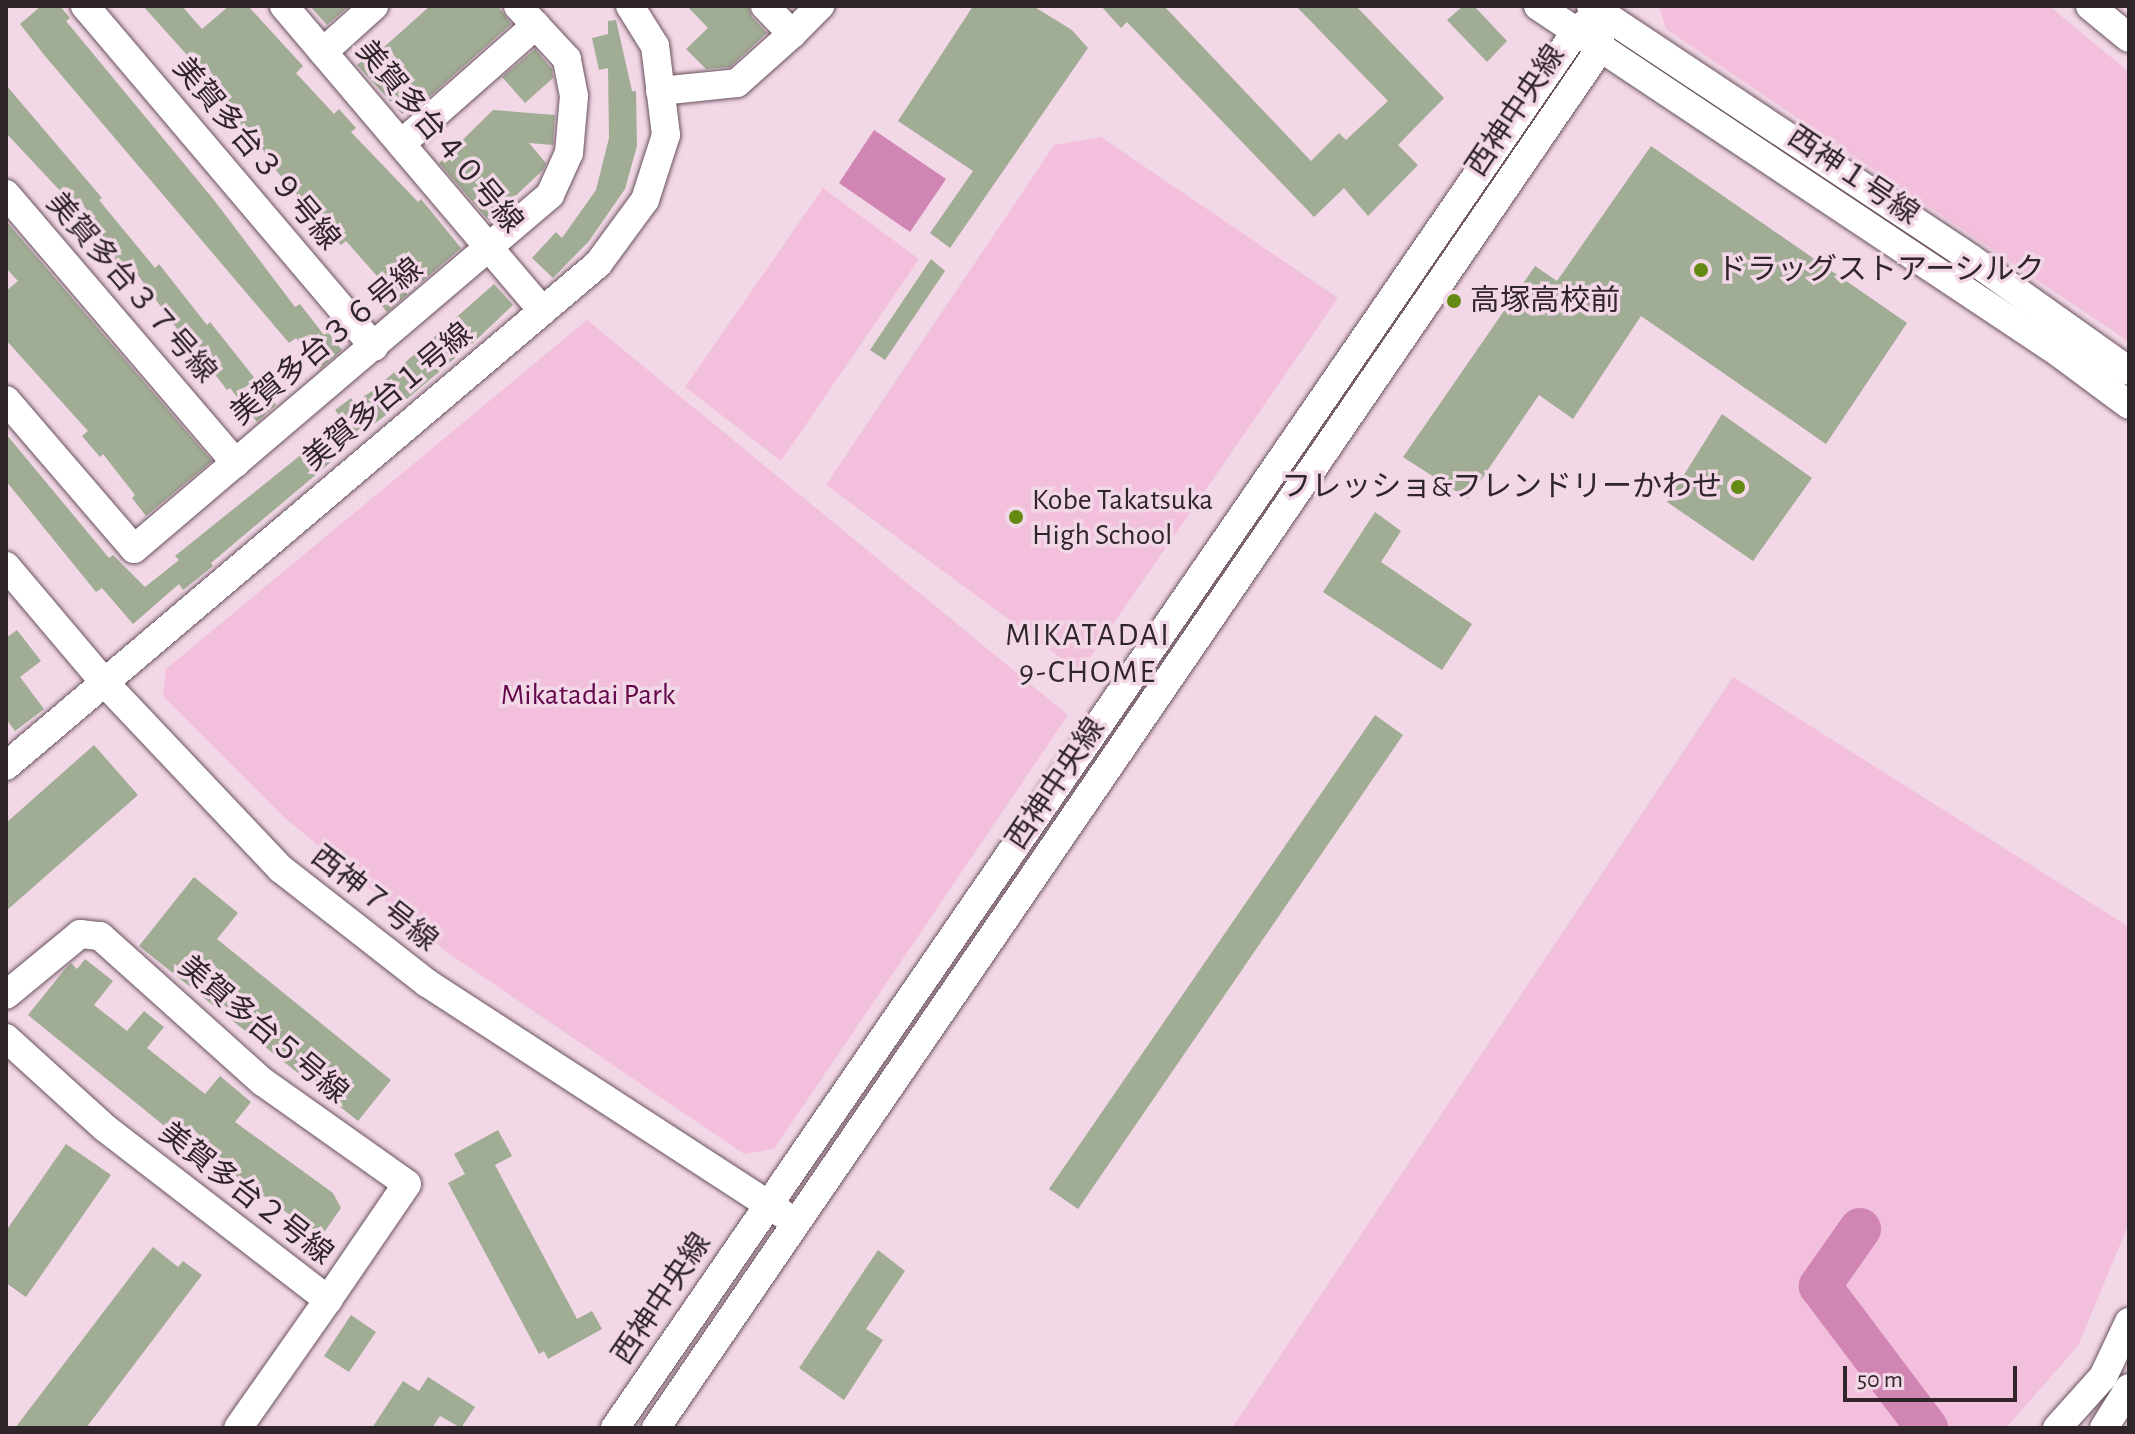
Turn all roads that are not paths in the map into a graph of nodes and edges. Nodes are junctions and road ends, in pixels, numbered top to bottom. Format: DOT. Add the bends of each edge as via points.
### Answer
graph roads {
  1 [pos="85,6"];
  2 [pos="284,6"];
  3 [pos="374,6"];
  4 [pos="630,6"];
  5 [pos="765,6"];
  6 [pos="820,6"];
  7 [pos="1538,6"];
  8 [pos="2090,6"];
  9 [pos="1599,8"];
  10 [pos="527,15"];
  11 [pos="1575,33"];
  12 [pos="792,34"];
  13 [pos="2129,38"];
  14 [pos="1600,49"];
  15 [pos="323,52"];
  16 [pos="660,91"];
  17 [pos="401,144"];
  18 [pos="6,194"];
  19 [pos="489,249"];
  20 [pos="543,311"];
  21 [pos="374,347"];
  22 [pos="2129,371"];
  23 [pos="6,400"];
  24 [pos="2129,405"];
  25 [pos="236,463"];
  26 [pos="6,566"];
  27 [pos="104,682"];
  28 [pos="6,766"];
  29 [pos="6,995"];
  30 [pos="6,1038"];
  31 [pos="769,1204"];
  32 [pos="797,1223"];
  33 [pos="328,1300"];
  34 [pos="2129,1322"];
  35 [pos="2129,1388"];
  36 [pos="238,1428"];
  37 [pos="615,1428"];
  38 [pos="656,1428"];
  39 [pos="2057,1428"];
  40 [pos="2104,1428"];
  1 -- 21 [label="street, 美賀多台３９号線"];
  2 -- 15 [label="street, 美賀多台４０号線"];
  3 -- 15 [label="street"];
  4 -- 16 [label="street, 美賀多台１号線" via="655,46"];
  5 -- 12 [label="street"];
  6 -- 12 [label="street"];
  7 -- 11 [label="street, 西神１号線"];
  8 -- 13 [label="street"];
  9 -- 11 [label="street, 西神中央線"];
  9 -- 14 [label="street, 西神中央線"];
  9 -- 22 [label="street, 西神１号線"];
  10 -- 17 [label="street"];
  10 -- 19 [label="street, 美賀多台３６号線" via="567,59 574,96 569,153 550,195"];
  11 -- 14 [label="street, 西神１号線"];
  11 -- 31 [label="street, 西神中央線"];
  12 -- 16 [label="street" via="737,83"];
  14 -- 24 [label="street, 西神１号線" via="2059,353"];
  14 -- 32 [label="street, 西神中央線"];
  15 -- 17 [label="street, 美賀多台４０号線"];
  16 -- 20 [label="street, 美賀多台１号線" via="666,135 645,200 598,264"];
  17 -- 19 [label="street, 美賀多台４０号線"];
  18 -- 25 [label="street, 美賀多台３７号線"];
  19 -- 20 [label="street, 美賀多台４０号線"];
  19 -- 21 [label="street, 美賀多台３６号線"];
  20 -- 27 [label="street, 美賀多台１号線"];
  21 -- 25 [label="street, 美賀多台３６号線"];
  23 -- 25 [label="street, 美賀多台３６号線" via="134,549"];
  26 -- 27 [label="street, 西神７号線"];
  27 -- 28 [label="street, 美賀多台１号線"];
  27 -- 31 [label="street, 西神７号線" via="281,869 427,983"];
  29 -- 33 [label="street, 美賀多台５号線" via="80,934 100,936 263,1082 407,1184"];
  30 -- 33 [label="street, 美賀多台２号線" via="105,1128"];
  31 -- 32 [label="street, 西神７号線"];
  31 -- 37 [label="street, 西神中央線"];
  32 -- 38 [label="street, 西神中央線"];
  33 -- 36 [label="street, 美賀多台２号線"];
  34 -- 39 [label="street" via="2103,1377"];
  35 -- 40 [label="street"];
}
